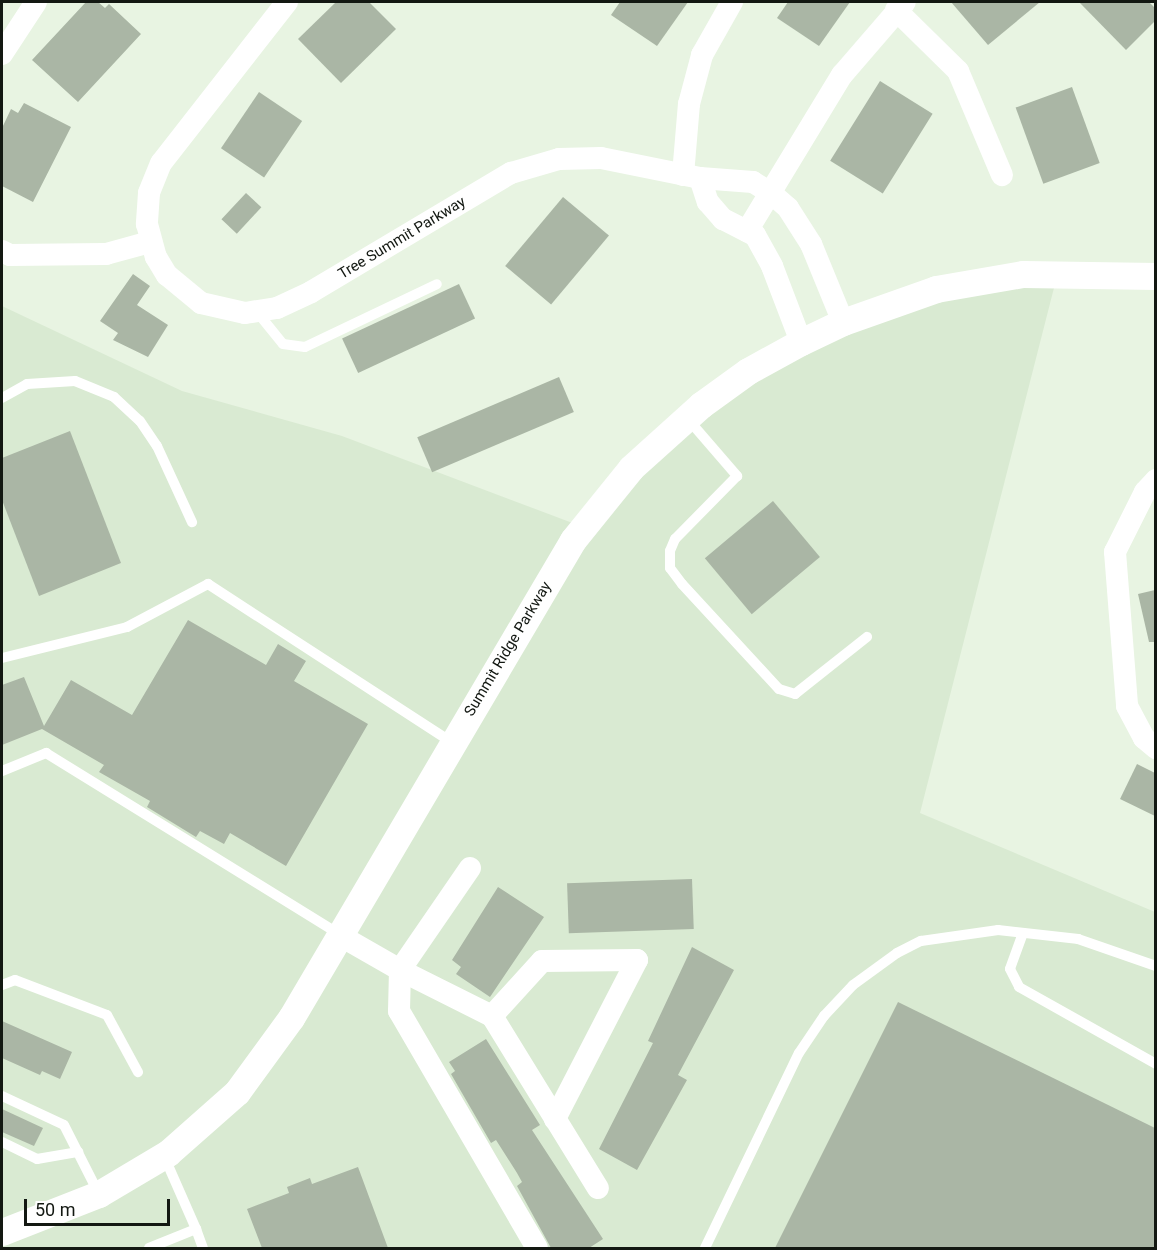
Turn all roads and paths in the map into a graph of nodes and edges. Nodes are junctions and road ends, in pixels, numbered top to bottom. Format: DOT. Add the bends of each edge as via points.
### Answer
graph roads {
  1 [pos="36,2"];
  2 [pos="287,2"];
  3 [pos="732,2"];
  4 [pos="900,6"];
  5 [pos="2,54"];
  6 [pos="1002,176"];
  7 [pos="691,177"];
  8 [pos="772,194"];
  9 [pos="747,231"];
  10 [pos="150,242"];
  11 [pos="2,251"];
  12 [pos="1155,276"];
  13 [pos="437,284"];
  14 [pos="257,312"];
  15 [pos="843,322"];
  16 [pos="801,342"];
  17 [pos="2,398"];
  18 [pos="687,418"];
  19 [pos="1155,480"];
  20 [pos="192,522"];
  21 [pos="867,637"];
  22 [pos="2,658"];
  23 [pos="453,743"];
  24 [pos="1155,748"];
  25 [pos="2,771"];
  26 [pos="471,868"];
  27 [pos="1023,933"];
  28 [pos="339,935"];
  29 [pos="1155,966"];
  30 [pos="400,970"];
  31 [pos="2,985"];
  32 [pos="492,1016"];
  33 [pos="1155,1064"];
  34 [pos="138,1072"];
  35 [pos="2,1096"];
  36 [pos="555,1119"];
  37 [pos="2,1143"];
  38 [pos="78,1152"];
  39 [pos="164,1156"];
  40 [pos="598,1188"];
  41 [pos="99,1194"];
  42 [pos="196,1229"];
  43 [pos="2,1232"];
  44 [pos="149,1248"];
  45 [pos="203,1248"];
  46 [pos="537,1248"];
  47 [pos="705,1248"];
  1 -- 5 [label="street"];
  2 -- 10 [label="street, Tree Summit Parkway" via="161,163 149,193"];
  3 -- 7 [label="street" via="702,56 689,104"];
  4 -- 6 [label="street" via="958,71"];
  4 -- 8 [label="street" via="842,75"];
  7 -- 8 [label="street, Tree Summit Parkway" via="753,182"];
  7 -- 9 [label="street" via="723,219"];
  7 -- 14 [label="street, Tree Summit Parkway" via="602,158 559,159 511,173 311,292 277,308"];
  8 -- 9 [label="street"];
  8 -- 15 [label="street, Tree Summit Parkway" via="788,208 811,244"];
  9 -- 16 [label="street" via="755,236 772,266"];
  10 -- 11 [label="street" via="106,254 10,255"];
  10 -- 14 [label="street, Tree Summit Parkway" via="167,275 201,303"];
  12 -- 15 [label="street, Summit Ridge Parkway" via="1023,274 936,289"];
  13 -- 14 [label="lane" via="305,347 283,344"];
  15 -- 16 [label="street, Summit Ridge Parkway"];
  16 -- 18 [label="street, Summit Ridge Parkway" via="748,371"];
  17 -- 20 [label="lane" via="27,384 75,381 114,397 140,421 158,446"];
  18 -- 21 [label="lane" via="736,476 675,539 670,568 676,576 779,689 795,694"];
  18 -- 23 [label="street, Summit Ridge Parkway" via="631,468 573,540"];
  19 -- 24 [label="street" via="1115,552 1127,706 1144,738"];
  22 -- 23 [label="lane" via="127,627 208,584"];
  23 -- 28 [label="street, Summit Ridge Parkway"];
  25 -- 28 [label="lane" via="46,753"];
  26 -- 30 [label="street"];
  27 -- 29 [label="lane" via="1078,939"];
  27 -- 33 [label="lane" via="1010,969 1019,987"];
  27 -- 47 [label="lane" via="998,930 921,941 853,985 824,1016 799,1053"];
  28 -- 30 [label="street"];
  28 -- 39 [label="street, Summit Ridge Parkway" via="291,1018 237,1092"];
  30 -- 32 [label="street"];
  30 -- 46 [label="street" via="399,1011"];
  31 -- 34 [label="lane" via="15,980 107,1015"];
  32 -- 36 [label="street"];
  32 -- 36 [label="street" via="542,961 637,960"];
  35 -- 38 [label="lane" via="64,1125"];
  36 -- 40 [label="street"];
  37 -- 38 [label="lane" via="37,1159"];
  38 -- 41 [label="lane"];
  39 -- 41 [label="street, Summit Ridge Parkway"];
  39 -- 42 [label="lane"];
  41 -- 43 [label="street, Summit Ridge Parkway"];
  42 -- 44 [label="lane"];
  42 -- 45 [label="lane"];
}
